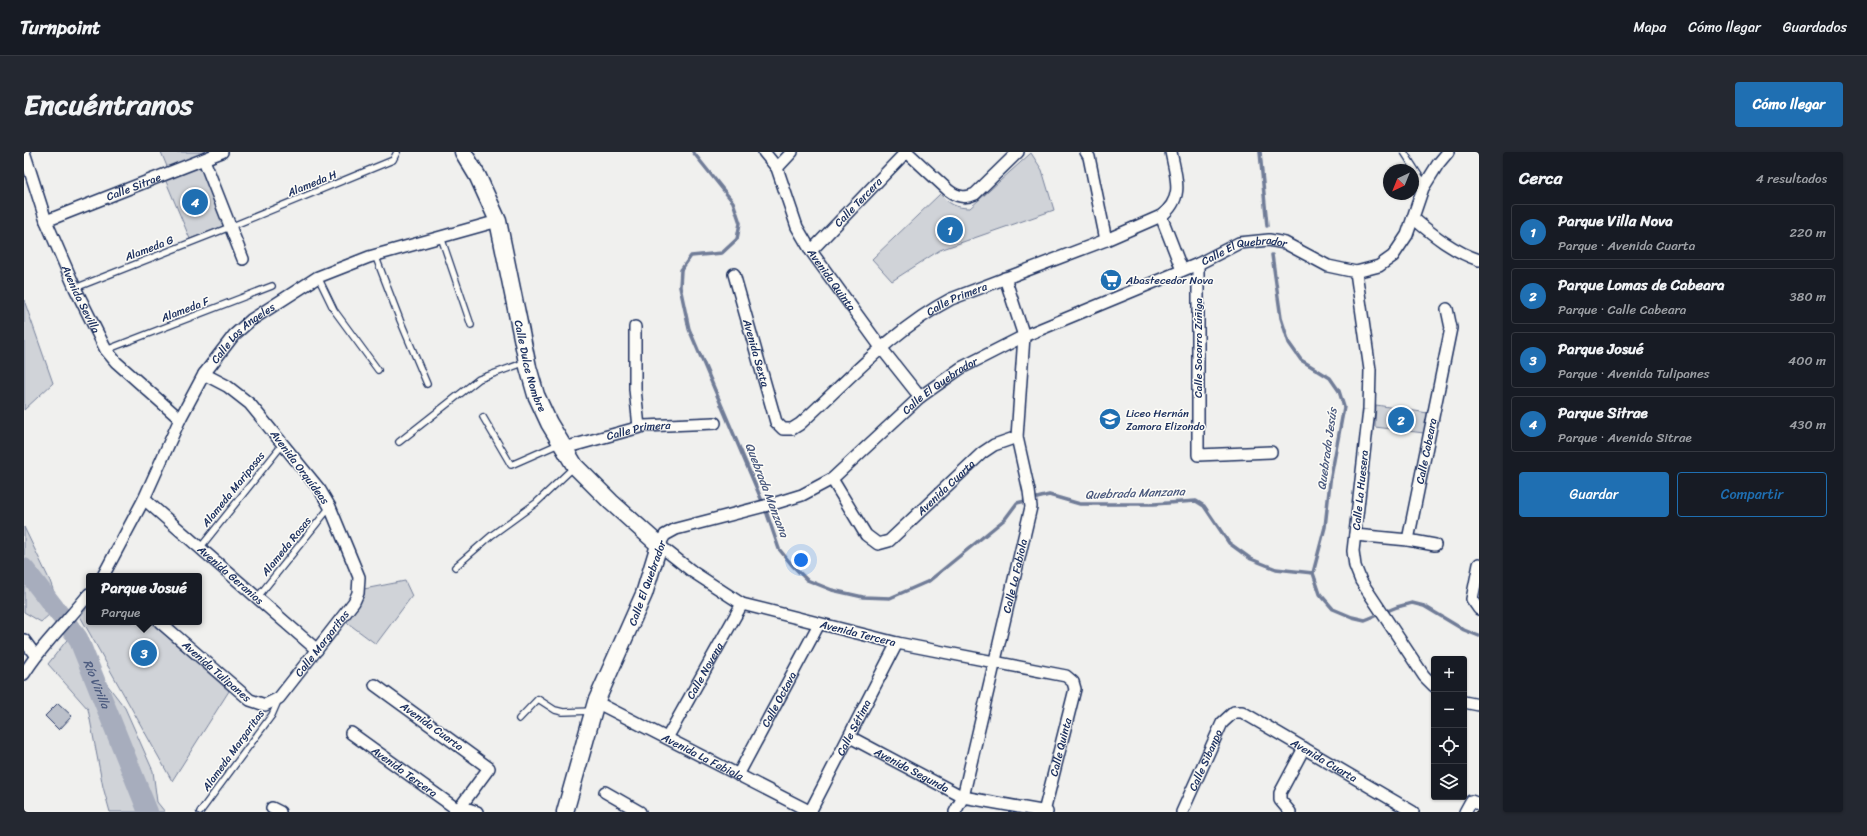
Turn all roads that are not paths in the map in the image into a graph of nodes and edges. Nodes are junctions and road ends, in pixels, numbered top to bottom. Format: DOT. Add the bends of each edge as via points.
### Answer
graph roads {
  1 [pos="222,152"];
  2 [pos="397,152"];
  3 [pos="464,152"];
  4 [pos="764,152"];
  5 [pos="792,152"];
  6 [pos="906,152"];
  7 [pos="1018,152"];
  8 [pos="1086,152"];
  9 [pos="1171,152"];
  10 [pos="1404,152"];
  11 [pos="1448,152"];
  12 [pos="28,153"];
  13 [pos="204,160"];
  14 [pos="777,168"];
  15 [pos="1425,185"];
  16 [pos="1161,216"];
  17 [pos="1413,218"];
  18 [pos="46,221"];
  19 [pos="498,221"];
  20 [pos="230,227"];
  21 [pos="441,237"];
  22 [pos="1106,240"];
  23 [pos="811,251"];
  24 [pos="375,255"];
  25 [pos="243,259"];
  26 [pos="1479,260"];
  27 [pos="1198,264"];
  28 [pos="1182,270"];
  29 [pos="1356,272"];
  30 [pos="734,274"];
  31 [pos="318,277"];
  32 [pos="1005,278"];
  33 [pos="272,286"];
  34 [pos="75,288"];
  35 [pos="1447,309"];
  36 [pos="471,325"];
  37 [pos="635,327"];
  38 [pos="1024,336"];
  39 [pos="882,349"];
  40 [pos="106,350"];
  41 [pos="526,361"];
  42 [pos="378,370"];
  43 [pos="204,374"];
  44 [pos="427,384"];
  45 [pos="920,397"];
  46 [pos="483,417"];
  47 [pos="180,419"];
  48 [pos="715,423"];
  49 [pos="639,427"];
  50 [pos="783,429"];
  51 [pos="1017,437"];
  52 [pos="399,442"];
  53 [pos="283,443"];
  54 [pos="562,445"];
  55 [pos="1272,452"];
  56 [pos="576,466"];
  57 [pos="832,479"];
  58 [pos="144,499"];
  59 [pos="330,507"];
  60 [pos="1355,535"];
  61 [pos="1408,540"];
  62 [pos="1435,545"];
  63 [pos="659,546"];
  64 [pos="200,548"];
  65 [pos="1479,564"];
  66 [pos="456,567"];
  67 [pos="106,573"];
  68 [pos="359,586"];
  69 [pos="86,598"];
  70 [pos="257,598"];
  71 [pos="742,604"];
  72 [pos="1479,609"];
  73 [pos="819,624"];
  74 [pos="163,625"];
  75 [pos="24,640"];
  76 [pos="897,643"];
  77 [pos="317,650"];
  78 [pos="35,655"];
  79 [pos="994,663"];
  80 [pos="24,674"];
  81 [pos="1073,682"];
  82 [pos="1431,683"];
  83 [pos="375,685"];
  84 [pos="279,698"];
  85 [pos="1467,703"];
  86 [pos="1479,705"];
  87 [pos="595,706"];
  88 [pos="1234,712"];
  89 [pos="519,720"];
  90 [pos="351,733"];
  91 [pos="850,736"];
  92 [pos="666,738"];
  93 [pos="1304,748"];
  94 [pos="738,775"];
  95 [pos="605,792"];
  96 [pos="963,797"];
  97 [pos="1479,804"];
  98 [pos="457,811"];
  99 [pos="200,812"];
  100 [pos="477,812"];
  101 [pos="565,812"];
  102 [pos="640,812"];
  103 [pos="810,812"];
  104 [pos="955,812"];
  105 [pos="1045,812"];
  106 [pos="1182,812"];
  107 [pos="1290,812"];
  108 [pos="1413,812"];
  109 [pos="1465,812"];
  1 -- 13 [label="street, Calle Sitrae"];
  2 -- 20 [label="lane, Alameda H" via="393,160"];
  3 -- 19 [label="street, Calle Dulce Nombre"];
  4 -- 14 [label="street, Avenida Quinta"];
  5 -- 14 [label="street"];
  6 -- 7 [label="street" via="954,195 962,197 975,194"];
  6 -- 23 [label="street, Calle Tercera"];
  8 -- 22 [label="street"];
  9 -- 16 [label="street" via="1178,184 1176,201 1170,210"];
  10 -- 15 [label="lane"];
  11 -- 15 [label="street, Calle El Quebrador"];
  12 -- 18 [label="street, Avenida Sevilla"];
  13 -- 18 [label="street, Calle Sitrae"];
  13 -- 20 [label="street"];
  14 -- 23 [label="street, Avenida Quinta" via="797,227"];
  15 -- 17 [label="street, Calle El Quebrador"];
  16 -- 22 [label="street, Calle Primera"];
  16 -- 28 [label="street"];
  17 -- 26 [label="street" via="1433,235 1464,255"];
  17 -- 29 [label="street, Calle El Quebrador" via="1407,235 1385,263"];
  18 -- 34 [label="street, Avenida Sevilla"];
  19 -- 21 [label="street, Calle Los Ángeles"];
  19 -- 41 [label="street, Calle Dulce Nombre"];
  20 -- 25 [label="street"];
  20 -- 34 [label="lane, Alameda G"];
  21 -- 24 [label="street, Calle Los Ángeles"];
  21 -- 36 [label="lane"];
  22 -- 32 [label="street, Calle Primera"];
  23 -- 39 [label="street, Avenida Quinta"];
  24 -- 31 [label="street, Calle Los Ángeles"];
  24 -- 44 [label="lane"];
  27 -- 28 [label="street, Calle El Quebrador"];
  27 -- 29 [label="street, Calle El Quebrador" via="1239,243 1269,240 1285,243 1328,266"];
  27 -- 55 [label="street, Calle Socorro Zúñiga" via="1198,455"];
  28 -- 38 [label="street, Calle El Quebrador"];
  29 -- 60 [label="street, Calle La Huesera" via="1370,370 1369,410"];
  30 -- 50 [label="street, Avenida Sexta" via="776,422"];
  31 -- 42 [label="lane" via="334,310"];
  31 -- 43 [label="street, Calle Los Ángeles" via="251,320 234,335"];
  32 -- 38 [label="street"];
  32 -- 39 [label="street, Calle Primera" via="932,309"];
  33 -- 40 [label="lane, Alameda F"];
  34 -- 40 [label="street, Avenida Sevilla"];
  35 -- 61 [label="street, Calle Cabeara" via="1452,328"];
  37 -- 49 [label="street" via="635,389"];
  38 -- 45 [label="street, Calle El Quebrador" via="961,368"];
  38 -- 51 [label="street, Calle La Fabiola"];
  39 -- 45 [label="street, Avenida Quinta"];
  39 -- 50 [label="street, Calle Primera" via="800,424 792,429"];
  40 -- 47 [label="street, Avenida Sevilla"];
  41 -- 52 [label="lane" via="479,379"];
  41 -- 54 [label="street, Calle Dulce Nombre" via="536,394"];
  43 -- 47 [label="street, Calle Los Ángeles"];
  43 -- 53 [label="street, Avenida Orquídeas" via="227,386 250,404"];
  45 -- 57 [label="street, Calle El Quebrador"];
  46 -- 54 [label="lane" via="510,465"];
  47 -- 58 [label="street, Calle Los Ángeles"];
  48 -- 49 [label="street, Calle Primera"];
  49 -- 54 [label="street, Calle Primera"];
  51 -- 57 [label="street, Avenida Cuarta" via="994,445 982,453 889,541 878,544 866,536"];
  51 -- 79 [label="street, Calle La Fabiola" via="1031,506"];
  53 -- 59 [label="street, Avenida Orquídeas" via="320,490"];
  53 -- 64 [label="lane, Alameda Mariposas"];
  54 -- 56 [label="street, Calle Dulce Nombre"];
  56 -- 63 [label="street, Calle Dulce Nombre"];
  56 -- 66 [label="lane" via="536,503 492,535"];
  57 -- 63 [label="street, Calle El Quebrador" via="802,495 676,528 665,535"];
  58 -- 64 [label="street, Avenida Geranios"];
  58 -- 67 [label="street, Calle Los Ángeles"];
  59 -- 68 [label="street, Avenida Orquídeas" via="359,577"];
  59 -- 70 [label="lane, Alameda Rosas"];
  60 -- 61 [label="street"];
  60 -- 82 [label="street, Calle La Huesera" via="1353,551 1361,581"];
  61 -- 62 [label="street"];
  63 -- 71 [label="street, Avenida Tercera"];
  63 -- 87 [label="street, Calle El Quebrador" via="644,594"];
  64 -- 70 [label="street, Avenida Geranios"];
  65 -- 72 [label="street" via="1472,599"];
  68 -- 77 [label="street, Calle Margaritas" via="354,602"];
  69 -- 78 [label="street"];
  70 -- 77 [label="street, Avenida Geranios"];
  71 -- 73 [label="street, Avenida Tercera"];
  71 -- 92 [label="street, Calle Novena"];
  73 -- 76 [label="street, Avenida Tercera"];
  73 -- 94 [label="street, Calle Octava"];
  74 -- 84 [label="street, Avenida Tulipanes" via="250,700 265,704"];
  75 -- 78 [label="street"];
  76 -- 79 [label="street, Avenida Tercera"];
  76 -- 91 [label="street, Calle Sétima"];
  77 -- 84 [label="street, Calle Margaritas"];
  78 -- 80 [label="street"];
  79 -- 81 [label="street, Avenida Tercera" via="1066,676"];
  79 -- 96 [label="street, Calle La Fabiola"];
  81 -- 105 [label="street, Calle Quinta" via="1075,689"];
  83 -- 98 [label="street, Avenida Cuarta" via="489,768"];
  84 -- 99 [label="lane, Alameda Margaritas" via="272,715"];
  85 -- 86 [label="street"];
  87 -- 89 [label="lane" via="563,712 538,699"];
  87 -- 92 [label="street, Avenida La Fabiola"];
  87 -- 101 [label="street, Calle El Quebrador"];
  88 -- 93 [label="street, Avenida Cuarta" via="1242,712"];
  88 -- 106 [label="street, Calle Sibanpo" via="1222,723"];
  90 -- 98 [label="street, Avenida Tercera"];
  91 -- 96 [label="street, Avenida Segunda"];
  91 -- 103 [label="street, Calle Sétima"];
  92 -- 94 [label="street, Avenida La Fabiola"];
  93 -- 107 [label="street" via="1282,786 1280,800"];
  93 -- 108 [label="street, Avenida Cuarta"];
  94 -- 103 [label="street, Avenida La Fabiola"];
  95 -- 102 [label="street"];
  96 -- 104 [label="street, Calle La Fabiola"];
  96 -- 105 [label="street, Avenida Segunda"];
  97 -- 109 [label="street" via="1471,801"];
  98 -- 100 [label="street" via="465,808"];
}
